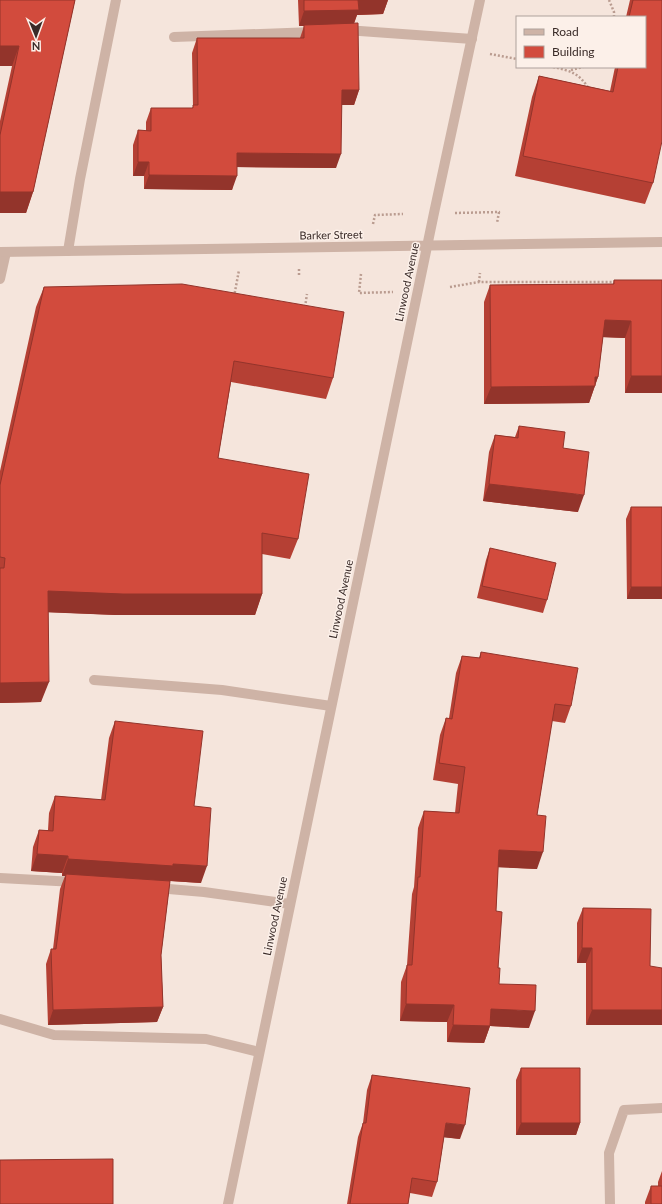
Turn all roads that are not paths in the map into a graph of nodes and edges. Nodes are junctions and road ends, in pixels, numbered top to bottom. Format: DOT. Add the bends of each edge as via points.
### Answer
graph roads {
  1 [pos="116,0"];
  2 [pos="480,0"];
  3 [pos="321,32"];
  4 [pos="337,32"];
  5 [pos="174,37"];
  6 [pos="472,39"];
  7 [pos="662,242"];
  8 [pos="427,245"];
  9 [pos="68,251"];
  10 [pos="3,252"];
  11 [pos="0,279"];
  12 [pos="94,680"];
  13 [pos="331,706"];
  14 [pos="0,878"];
  15 [pos="86,883"];
  16 [pos="149,888"];
  17 [pos="290,904"];
  18 [pos="0,1019"];
  19 [pos="259,1052"];
  20 [pos="662,1108"];
  21 [pos="228,1204"];
  22 [pos="610,1204"];
  1 -- 9 [label="street"];
  2 -- 6 [label="street, Linwood Avenue"];
  3 -- 5 [label="street"];
  4 -- 6 [label="street" via="360,31"];
  6 -- 8 [label="street, Linwood Avenue"];
  7 -- 8 [label="street, Barker Street"];
  8 -- 9 [label="street, Barker Street"];
  8 -- 13 [label="street, Linwood Avenue"];
  9 -- 10 [label="street, Barker Street"];
  10 -- 11 [label="street"];
  12 -- 13 [label="street" via="222,690"];
  13 -- 17 [label="street, Linwood Avenue"];
  14 -- 15 [label="street"];
  16 -- 17 [label="street" via="204,892"];
  17 -- 19 [label="street, Linwood Avenue"];
  18 -- 19 [label="street" via="54,1035 206,1039"];
  19 -- 21 [label="street, Linwood Avenue"];
  20 -- 22 [label="street" via="624,1110 610,1153"];
}
